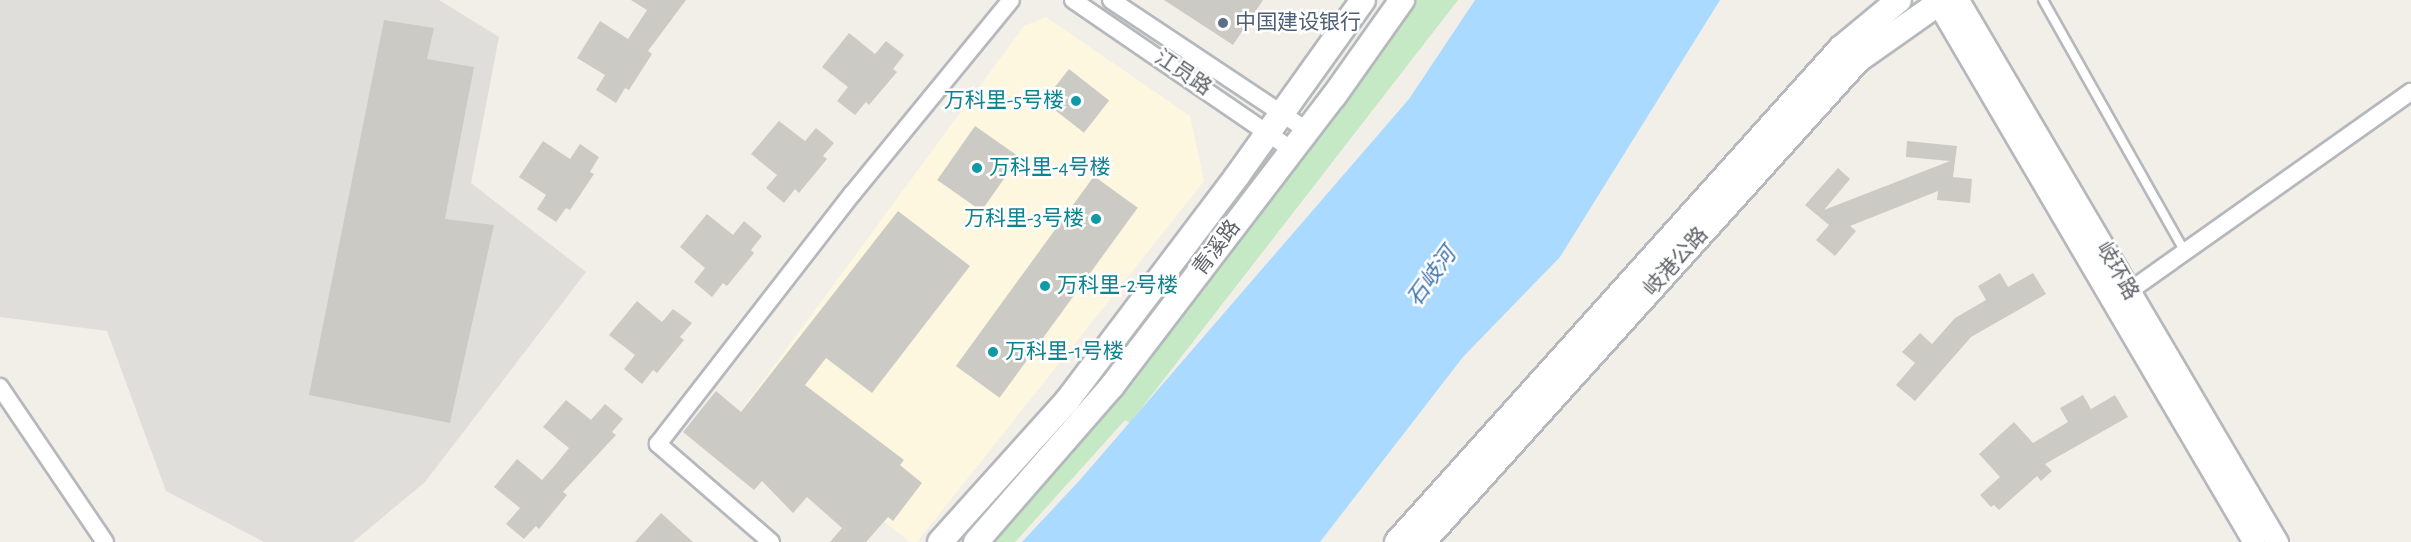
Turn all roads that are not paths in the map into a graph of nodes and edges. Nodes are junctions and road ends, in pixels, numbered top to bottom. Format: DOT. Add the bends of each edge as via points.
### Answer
graph roads {
  1 [pos="1011,0"];
  2 [pos="1073,0"];
  3 [pos="1111,0"];
  4 [pos="1363,0"];
  5 [pos="1402,0"];
  6 [pos="1899,0"];
  7 [pos="2043,0"];
  8 [pos="1944,1"];
  9 [pos="2411,92"];
  10 [pos="1274,120"];
  11 [pos="1307,130"];
  12 [pos="1292,149"];
  13 [pos="2185,252"];
  14 [pos="2121,297"];
  15 [pos="0,387"];
  16 [pos="105,542"];
  17 [pos="771,542"];
  18 [pos="940,542"];
  19 [pos="976,542"];
  20 [pos="1397,542"];
  21 [pos="1423,542"];
  22 [pos="2254,542"];
  23 [pos="2277,542"];
  1 -- 17 [label="street" via="853,193 658,444"];
  2 -- 10 [label="street, 江员路"];
  3 -- 10 [label="street, 江员路"];
  4 -- 10 [label="main road, 青溪路"];
  5 -- 11 [label="main road, 青溪路"];
  6 -- 20 [label="main road, 岐港公路" via="1841,48"];
  7 -- 13 [label="lane"];
  8 -- 14 [label="street, 岐环路"];
  8 -- 21 [label="main road, 岐港公路" via="1858,60"];
  9 -- 13 [label="street"];
  10 -- 11 [label="street, 江员路"];
  10 -- 12 [label="street, 江员路"];
  10 -- 18 [label="main road, 青溪路" via="1237,176 1067,401"];
  11 -- 12 [label="main road, 青溪路"];
  12 -- 19 [label="main road, 青溪路" via="1112,386"];
  13 -- 14 [label="street"];
  14 -- 22 [label="street, 岐环路"];
  14 -- 23 [label="street, 岐环路"];
  15 -- 16 [label="street"];
}
